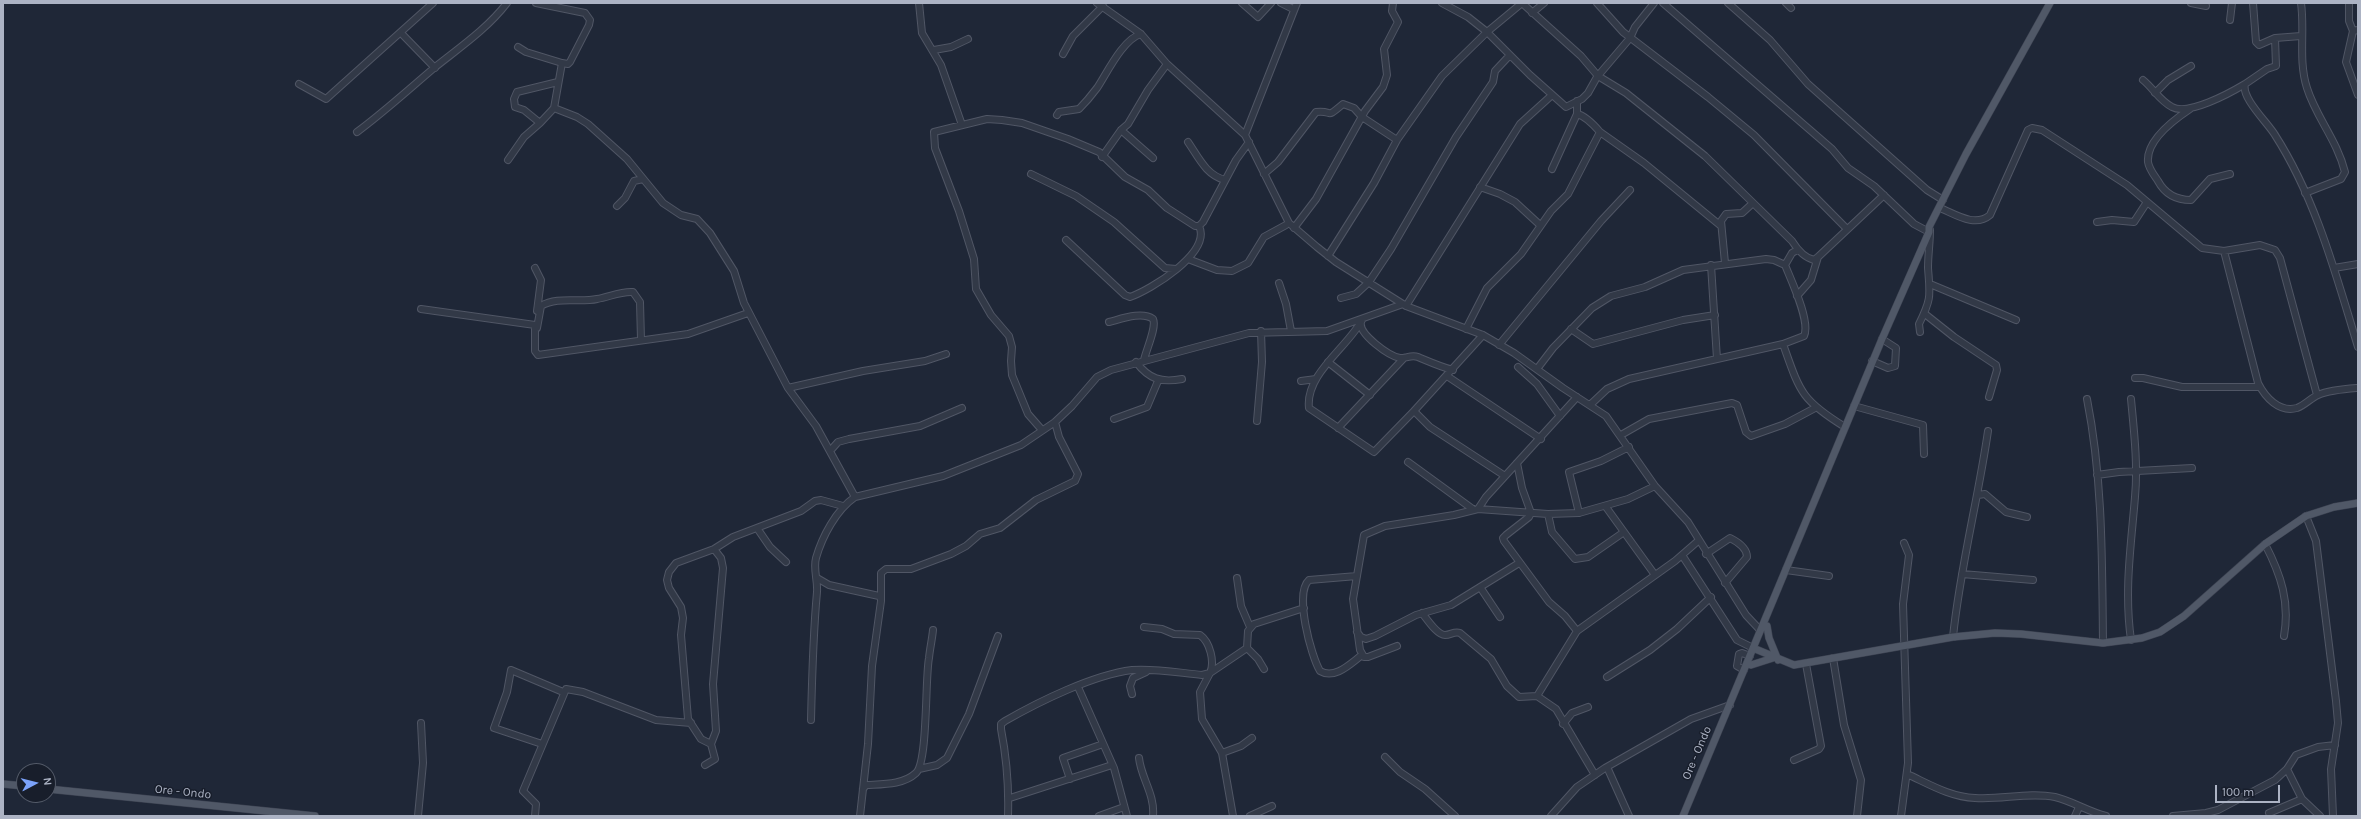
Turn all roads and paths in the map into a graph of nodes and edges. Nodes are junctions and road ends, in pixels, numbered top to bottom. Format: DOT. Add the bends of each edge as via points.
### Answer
graph roads {
  1 [pos="434,3"];
  2 [pos="507,3"];
  3 [pos="536,3"];
  4 [pos="918,3"];
  5 [pos="1242,3"];
  6 [pos="1271,3"];
  7 [pos="1281,3"];
  8 [pos="1297,3"];
  9 [pos="1394,3"];
  10 [pos="1442,3"];
  11 [pos="1522,3"];
  12 [pos="1544,3"];
  13 [pos="1597,3"];
  14 [pos="1654,3"];
  15 [pos="1663,3"];
  16 [pos="1728,3"];
  17 [pos="2050,3"];
  18 [pos="2191,3"];
  19 [pos="2232,3"];
  20 [pos="2253,3"];
  21 [pos="2301,3"];
  22 [pos="2349,3"];
  23 [pos="1100,5"];
  24 [pos="2206,6"];
  25 [pos="1293,9"];
  26 [pos="1532,13"];
  27 [pos="2230,20"];
  28 [pos="2356,31"];
  29 [pos="1487,32"];
  30 [pos="401,33"];
  31 [pos="1141,34"];
  32 [pos="2301,36"];
  33 [pos="1630,38"];
  34 [pos="2275,38"];
  35 [pos="968,40"];
  36 [pos="518,47"];
  37 [pos="934,50"];
  38 [pos="1063,54"];
  39 [pos="1509,56"];
  40 [pos="562,63"];
  41 [pos="1167,64"];
  42 [pos="2191,66"];
  43 [pos="435,68"];
  44 [pos="1598,76"];
  45 [pos="2142,80"];
  46 [pos="558,82"];
  47 [pos="299,84"];
  48 [pos="2245,84"];
  49 [pos="2155,93"];
  50 [pos="1552,95"];
  51 [pos="2358,95"];
  52 [pos="1577,101"];
  53 [pos="554,108"];
  54 [pos="2190,109"];
  55 [pos="1577,114"];
  56 [pos="1057,115"];
  57 [pos="1362,117"];
  58 [pos="540,123"];
  59 [pos="962,125"];
  60 [pos="1120,130"];
  61 [pos="357,132"];
  62 [pos="1600,132"];
  63 [pos="1245,136"];
  64 [pos="1397,140"];
  65 [pos="1188,142"];
  66 [pos="1249,142"];
  67 [pos="1102,157"];
  68 [pos="1154,158"];
  69 [pos="508,160"];
  70 [pos="1552,169"];
  71 [pos="1031,174"];
  72 [pos="1264,174"];
  73 [pos="2230,174"];
  74 [pos="643,179"];
  75 [pos="1225,180"];
  76 [pos="1480,187"];
  77 [pos="1630,190"];
  78 [pos="2305,193"];
  79 [pos="1884,195"];
  80 [pos="1943,200"];
  81 [pos="1753,202"];
  82 [pos="2147,202"];
  83 [pos="617,206"];
  84 [pos="1940,208"];
  85 [pos="2097,222"];
  86 [pos="1286,225"];
  87 [pos="1540,225"];
  88 [pos="1200,226"];
  89 [pos="1721,226"];
  90 [pos="1294,228"];
  91 [pos="1846,229"];
  92 [pos="1929,229"];
  93 [pos="1066,240"];
  94 [pos="1798,250"];
  95 [pos="2224,251"];
  96 [pos="1328,256"];
  97 [pos="1818,257"];
  98 [pos="1188,259"];
  99 [pos="1725,263"];
  100 [pos="2358,264"];
  101 [pos="1711,265"];
  102 [pos="1785,265"];
  103 [pos="535,268"];
  104 [pos="2334,268"];
  105 [pos="1176,269"];
  106 [pos="1369,282"];
  107 [pos="1279,284"];
  108 [pos="1930,284"];
  109 [pos="1797,296"];
  110 [pos="1341,298"];
  111 [pos="1404,305"];
  112 [pos="421,309"];
  113 [pos="748,313"];
  114 [pos="1925,314"];
  115 [pos="1715,315"];
  116 [pos="1362,320"];
  117 [pos="2016,320"];
  118 [pos="1109,322"];
  119 [pos="536,326"];
  120 [pos="1466,328"];
  121 [pos="1571,329"];
  122 [pos="1261,331"];
  123 [pos="1291,331"];
  124 [pos="1920,332"];
  125 [pos="1483,336"];
  126 [pos="1882,339"];
  127 [pos="640,340"];
  128 [pos="1783,344"];
  129 [pos="1499,345"];
  130 [pos="2358,347"];
  131 [pos="946,354"];
  132 [pos="1404,358"];
  133 [pos="1717,359"];
  134 [pos="1144,360"];
  135 [pos="1872,361"];
  136 [pos="1136,362"];
  137 [pos="1328,362"];
  138 [pos="1518,367"];
  139 [pos="1537,369"];
  140 [pos="1453,370"];
  141 [pos="1447,376"];
  142 [pos="2135,378"];
  143 [pos="1182,379"];
  144 [pos="1316,379"];
  145 [pos="1158,381"];
  146 [pos="1301,381"];
  147 [pos="2260,387"];
  148 [pos="788,388"];
  149 [pos="2358,388"];
  150 [pos="1370,395"];
  151 [pos="2317,395"];
  152 [pos="1577,397"];
  153 [pos="1989,397"];
  154 [pos="2086,399"];
  155 [pos="2131,399"];
  156 [pos="1590,405"];
  157 [pos="1854,406"];
  158 [pos="962,408"];
  159 [pos="1815,408"];
  160 [pos="1414,411"];
  161 [pos="1560,416"];
  162 [pos="1114,419"];
  163 [pos="1257,421"];
  164 [pos="1055,422"];
  165 [pos="1845,427"];
  166 [pos="1338,428"];
  167 [pos="1042,430"];
  168 [pos="1988,431"];
  169 [pos="1621,435"];
  170 [pos="1541,439"];
  171 [pos="1629,447"];
  172 [pos="830,451"];
  173 [pos="1924,454"];
  174 [pos="1408,462"];
  175 [pos="1517,464"];
  176 [pos="2192,468"];
  177 [pos="2135,472"];
  178 [pos="2097,475"];
  179 [pos="1505,476"];
  180 [pos="1655,486"];
  181 [pos="1978,495"];
  182 [pos="855,497"];
  183 [pos="2358,503"];
  184 [pos="843,506"];
  185 [pos="1606,507"];
  186 [pos="1476,510"];
  187 [pos="1531,513"];
  188 [pos="1579,513"];
  189 [pos="1548,514"];
  190 [pos="2306,516"];
  191 [pos="2027,517"];
  192 [pos="756,528"];
  193 [pos="1624,532"];
  194 [pos="1698,541"];
  195 [pos="1904,543"];
  196 [pos="2265,544"];
  197 [pos="714,549"];
  198 [pos="1706,554"];
  199 [pos="1682,555"];
  200 [pos="786,562"];
  201 [pos="1519,563"];
  202 [pos="1786,570"];
  203 [pos="1962,574"];
  204 [pos="1655,575"];
  205 [pos="1357,576"];
  206 [pos="1829,576"];
  207 [pos="817,578"];
  208 [pos="1237,578"];
  209 [pos="2033,580"];
  210 [pos="1725,584"];
  211 [pos="1480,587"];
  212 [pos="879,596"];
  213 [pos="1711,597"];
  214 [pos="1304,608"];
  215 [pos="1422,613"];
  216 [pos="1500,617"];
  217 [pos="1144,627"];
  218 [pos="1250,628"];
  219 [pos="1764,628"];
  220 [pos="933,630"];
  221 [pos="1577,631"];
  222 [pos="1357,632"];
  223 [pos="998,636"];
  224 [pos="2284,636"];
  225 [pos="1953,637"];
  226 [pos="2131,640"];
  227 [pos="2103,643"];
  228 [pos="1397,646"];
  229 [pos="1906,646"];
  230 [pos="1247,648"];
  231 [pos="1755,649"];
  232 [pos="1362,655"];
  233 [pos="1750,656"];
  234 [pos="1833,658"];
  235 [pos="1776,659"];
  236 [pos="1806,664"];
  237 [pos="1751,665"];
  238 [pos="1264,669"];
  239 [pos="1149,670"];
  240 [pos="1744,670"];
  241 [pos="1210,673"];
  242 [pos="1193,675"];
  243 [pos="1608,677"];
  244 [pos="1201,686"];
  245 [pos="1078,687"];
  246 [pos="563,692"];
  247 [pos="1132,694"];
  248 [pos="1537,696"];
  249 [pos="1731,702"];
  250 [pos="1588,706"];
  251 [pos="811,720"];
  252 [pos="420,722"];
  253 [pos="691,723"];
  254 [pos="1563,724"];
  255 [pos="1252,738"];
  256 [pos="542,744"];
  257 [pos="711,744"];
  258 [pos="1103,744"];
  259 [pos="2335,745"];
  260 [pos="1222,753"];
  261 [pos="1385,757"];
  262 [pos="1138,758"];
  263 [pos="1794,760"];
  264 [pos="705,765"];
  265 [pos="1112,765"];
  266 [pos="1607,767"];
  267 [pos="919,769"];
  268 [pos="2287,769"];
  269 [pos="1907,774"];
  270 [pos="1595,775"];
  271 [pos="1070,779"];
  272 [pos="3,784"];
  273 [pos="16,785"];
  274 [pos="863,789"];
  275 [pos="56,790"];
  276 [pos="1010,798"];
  277 [pos="2302,799"];
  278 [pos="1272,806"];
  279 [pos="1124,807"];
  280 [pos="2079,807"];
  281 [pos="2269,813"];
  282 [pos="2213,814"];
  283 [pos="316,816"];
  284 [pos="418,816"];
  285 [pos="535,816"];
  286 [pos="860,816"];
  287 [pos="1008,816"];
  288 [pos="1098,816"];
  289 [pos="1127,816"];
  290 [pos="1153,816"];
  291 [pos="1233,816"];
  292 [pos="1250,816"];
  293 [pos="1455,816"];
  294 [pos="1551,816"];
  295 [pos="1629,816"];
  296 [pos="1683,816"];
  297 [pos="1857,816"];
  298 [pos="1901,816"];
  299 [pos="2075,816"];
  300 [pos="2106,816"];
  301 [pos="2173,816"];
  302 [pos="2320,816"];
  303 [pos="2333,816"];
  1 -- 30 [label="street"];
  2 -- 43 [label="street" via="489,23"];
  3 -- 40 [label="street" via="585,13 590,20 570,62"];
  4 -- 37 [label="street" via="922,33"];
  5 -- 6 [label="street" via="1258,17"];
  7 -- 25 [label="street"];
  8 -- 25 [label="street"];
  9 -- 57 [label="street" via="1392,11 1398,22 1384,49 1386,81"];
  10 -- 29 [label="street" via="1468,17"];
  11 -- 26 [label="street"];
  11 -- 29 [label="street"];
  12 -- 26 [label="street"];
  13 -- 33 [label="street" via="1611,21"];
  14 -- 33 [label="street" via="1635,27"];
  15 -- 79 [label="street" via="1826,144 1848,168 1864,177"];
  16 -- 80 [label="street" via="1770,40 1808,84 1927,190"];
  17 -- 80 [label="main road"];
  18 -- 24 [label="street"];
  19 -- 27 [label="street"];
  20 -- 34 [label="street" via="2256,42 2259,45"];
  21 -- 32 [label="street"];
  22 -- 28 [label="street" via="2349,21"];
  23 -- 31 [label="street"];
  23 -- 38 [label="street" via="1073,36"];
  25 -- 63 [label="street" via="1281,48"];
  26 -- 44 [label="street" via="1577,52"];
  28 -- 51 [label="street" via="2346,62"];
  29 -- 39 [label="street"];
  29 -- 64 [label="street" via="1442,76"];
  30 -- 43 [label="street"];
  30 -- 47 [label="street" via="326,99"];
  31 -- 41 [label="street"];
  31 -- 56 [label="street" via="1123,49 1094,92 1078,109 1059,112"];
  32 -- 34 [label="street"];
  32 -- 78 [label="street" via="2307,89 2331,134 2345,172 2341,179"];
  33 -- 44 [label="street"];
  33 -- 91 [label="street" via="1754,135"];
  34 -- 48 [label="street" via="2276,66"];
  35 -- 37 [label="street"];
  36 -- 40 [label="street"];
  37 -- 59 [label="street"];
  39 -- 50 [label="street"];
  39 -- 106 [label="street" via="1495,71 1493,82 1456,137 1392,249"];
  40 -- 46 [label="street"];
  41 -- 60 [label="street" via="1128,124"];
  41 -- 63 [label="street"];
  42 -- 49 [label="street" via="2168,80"];
  43 -- 61 [label="street" via="386,111"];
  44 -- 52 [label="street" via="1588,93"];
  44 -- 81 [label="street" via="1626,93 1692,146"];
  45 -- 49 [label="street"];
  46 -- 53 [label="street"];
  46 -- 58 [label="street" via="517,92 514,99 515,107 524,110"];
  48 -- 54 [label="street"];
  48 -- 78 [label="street" via="2244,92 2275,134"];
  49 -- 54 [label="street" via="2173,108"];
  50 -- 52 [label="street" via="1566,107"];
  50 -- 76 [label="street" via="1520,124"];
  52 -- 55 [label="street"];
  53 -- 58 [label="street"];
  53 -- 74 [label="street" via="578,117 588,124 627,159"];
  54 -- 73 [label="street" via="2160,131 2150,151 2149,166 2159,183 2172,196 2191,200 2210,179"];
  55 -- 62 [label="street" via="1583,116"];
  55 -- 70 [label="street"];
  57 -- 64 [label="street"];
  57 -- 72 [label="street" via="1346,104 1334,114 1316,112 1278,162"];
  57 -- 90 [label="street" via="1316,199"];
  58 -- 69 [label="street" via="524,137"];
  59 -- 67 [label="street" via="987,119 1022,123 1099,152"];
  59 -- 167 [label="street" via="934,132 935,148 974,259 976,289 991,315 1009,336 1012,347 1012,375 1028,414"];
  60 -- 67 [label="street"];
  60 -- 68 [label="street"];
  62 -- 87 [label="street" via="1568,194"];
  62 -- 89 [label="street" via="1644,163"];
  63 -- 66 [label="street"];
  64 -- 96 [label="street" via="1374,183"];
  65 -- 75 [label="street" via="1209,173"];
  66 -- 72 [label="street"];
  66 -- 75 [label="street"];
  67 -- 88 [label="street" via="1133,184 1148,190 1178,216 1195,226"];
  71 -- 105 [label="street" via="1088,204 1114,222 1165,268"];
  72 -- 90 [label="street"];
  74 -- 83 [label="street" via="634,181 625,198"];
  74 -- 113 [label="street" via="663,203 681,215 696,219 710,233 734,271"];
  75 -- 88 [label="street"];
  76 -- 87 [label="street" via="1515,202"];
  76 -- 111 [label="street"];
  77 -- 129 [label="street" via="1601,221"];
  78 -- 104 [label="street" via="2318,220"];
  79 -- 91 [label="street"];
  79 -- 92 [label="street" via="1914,224"];
  80 -- 84 [label="main road"];
  81 -- 89 [label="street" via="1742,213 1723,216"];
  81 -- 94 [label="street"];
  82 -- 84 [label="street" via="2111,173 2042,130 2032,128 2028,130 1990,215 1985,220 1976,221"];
  82 -- 85 [label="street" via="2134,222"];
  82 -- 95 [label="street" via="2202,248"];
  84 -- 92 [label="main road"];
  86 -- 98 [label="street" via="1264,237 1248,264 1232,271 1217,270"];
  87 -- 120 [label="street" via="1521,254 1487,288"];
  88 -- 98 [label="street" via="1200,238"];
  89 -- 99 [label="street"];
  90 -- 96 [label="street"];
  91 -- 97 [label="street"];
  92 -- 108 [label="street"];
  92 -- 126 [label="main road"];
  93 -- 105 [label="street" via="1130,297 1161,282"];
  94 -- 97 [label="street" via="1813,260"];
  94 -- 102 [label="street"];
  95 -- 147 [label="street"];
  95 -- 151 [label="street" via="2260,246 2275,250 2280,258"];
  96 -- 106 [label="street"];
  97 -- 109 [label="street" via="1811,280"];
  98 -- 105 [label="street"];
  99 -- 101 [label="street"];
  99 -- 102 [label="street" via="1766,259"];
  100 -- 104 [label="street"];
  101 -- 115 [label="street"];
  101 -- 121 [label="street" via="1683,270 1645,287 1611,296 1597,303"];
  102 -- 109 [label="street"];
  103 -- 119 [label="street" via="540,280"];
  104 -- 130 [label="street"];
  106 -- 110 [label="street" via="1356,294"];
  106 -- 111 [label="street"];
  107 -- 123 [label="street"];
  108 -- 114 [label="street"];
  108 -- 117 [label="street"];
  109 -- 128 [label="street" via="1805,333 1804,336"];
  111 -- 116 [label="street"];
  111 -- 120 [label="street"];
  112 -- 119 [label="street"];
  113 -- 127 [label="street" via="688,334"];
  113 -- 148 [label="street"];
  114 -- 124 [label="street" via="1919,324"];
  114 -- 153 [label="street" via="1996,365 1997,370"];
  115 -- 121 [label="street" via="1683,320 1593,344"];
  115 -- 133 [label="street"];
  116 -- 123 [label="street" via="1327,331"];
  116 -- 132 [label="street" via="1360,329 1365,335 1393,356"];
  116 -- 137 [label="street" via="1353,335"];
  118 -- 134 [label="street" via="1138,316 1153,319 1154,327"];
  119 -- 127 [label="street" via="535,351 538,355"];
  119 -- 127 [label="street" via="542,306 548,302 595,300 633,292 640,302"];
  120 -- 125 [label="street"];
  121 -- 139 [label="street"];
  122 -- 123 [label="street"];
  122 -- 134 [label="street"];
  122 -- 163 [label="street" via="1262,362"];
  125 -- 129 [label="street"];
  125 -- 140 [label="street"];
  126 -- 135 [label="main road"];
  126 -- 135 [label="street" via="1896,348 1895,366 1888,368"];
  128 -- 133 [label="street"];
  128 -- 159 [label="street" via="1798,387"];
  129 -- 139 [label="street"];
  131 -- 148 [label="street"];
  132 -- 140 [label="street" via="1417,357"];
  132 -- 150 [label="street"];
  133 -- 156 [label="street" via="1629,380 1607,389"];
  134 -- 136 [label="street"];
  135 -- 157 [label="main road"];
  136 -- 145 [label="street" via="1143,371"];
  136 -- 164 [label="street" via="1102,374"];
  137 -- 144 [label="street"];
  137 -- 150 [label="street"];
  138 -- 161 [label="street" via="1537,384"];
  139 -- 152 [label="street"];
  140 -- 141 [label="street"];
  141 -- 160 [label="street"];
  141 -- 170 [label="street"];
  142 -- 147 [label="street" via="2182,387"];
  143 -- 145 [label="street"];
  144 -- 146 [label="street"];
  144 -- 166 [label="street" via="1309,408"];
  145 -- 162 [label="street" via="1147,406"];
  147 -- 151 [label="street" via="2279,407 2286,409 2296,408"];
  148 -- 172 [label="street" via="816,426"];
  149 -- 151 [label="street"];
  150 -- 166 [label="street"];
  152 -- 156 [label="street"];
  152 -- 161 [label="street"];
  154 -- 178 [label="street" via="2095,446"];
  155 -- 177 [label="street"];
  156 -- 169 [label="street" via="1606,416"];
  157 -- 165 [label="main road"];
  157 -- 173 [label="street" via="1921,424 1924,428"];
  158 -- 172 [label="street" via="920,426 838,442"];
  159 -- 165 [label="street"];
  159 -- 169 [label="street" via="1785,424 1751,436 1746,432 1737,405 1732,403 1655,418"];
  160 -- 166 [label="street" via="1374,452"];
  160 -- 179 [label="street" via="1430,427"];
  161 -- 170 [label="street"];
  164 -- 167 [label="street"];
  164 -- 212 [label="street" via="1059,437 1078,474 1075,481 1036,500 1000,528 980,534 951,554 911,569 883,570"];
  165 -- 202 [label="main road"];
  167 -- 182 [label="street" via="1021,445 973,466 943,476"];
  168 -- 181 [label="street"];
  169 -- 171 [label="street"];
  170 -- 175 [label="street"];
  171 -- 180 [label="street"];
  171 -- 188 [label="street" via="1608,458 1569,472"];
  172 -- 182 [label="street"];
  174 -- 186 [label="street"];
  175 -- 179 [label="street"];
  175 -- 187 [label="street"];
  176 -- 177 [label="street"];
  177 -- 178 [label="street"];
  177 -- 226 [label="street" via="2127,576"];
  178 -- 227 [label="street" via="2104,564 2101,588"];
  179 -- 186 [label="street"];
  180 -- 185 [label="street"];
  180 -- 194 [label="street" via="1688,522"];
  181 -- 191 [label="street" via="1985,494 2006,512"];
  181 -- 203 [label="street"];
  182 -- 184 [label="street"];
  183 -- 190 [label="main road"];
  184 -- 192 [label="street" via="821,500 801,511"];
  184 -- 207 [label="street" via="826,534 816,559"];
  185 -- 188 [label="street"];
  185 -- 193 [label="street"];
  186 -- 187 [label="street"];
  186 -- 205 [label="street" via="1370,531 1364,535 1362,541"];
  187 -- 189 [label="street"];
  187 -- 201 [label="street" via="1503,538"];
  188 -- 189 [label="street"];
  189 -- 193 [label="street" via="1552,532 1575,559 1588,557"];
  190 -- 196 [label="main road"];
  190 -- 259 [label="street" via="2316,541 2326,605 2338,723"];
  192 -- 197 [label="street" via="733,537"];
  192 -- 200 [label="street" via="770,547"];
  193 -- 204 [label="street"];
  194 -- 198 [label="street"];
  194 -- 199 [label="street"];
  195 -- 229 [label="street" via="1909,555 1903,604"];
  196 -- 224 [label="street" via="2281,577 2286,600"];
  196 -- 226 [label="main road" via="2173,625"];
  197 -- 253 [label="street" via="673,565 667,580 682,613 681,635"];
  197 -- 257 [label="street" via="721,558 722,568 713,684 716,731"];
  198 -- 210 [label="street"];
  198 -- 210 [label="street" via="1730,538 1747,553 1747,558"];
  199 -- 204 [label="street"];
  199 -- 213 [label="street"];
  201 -- 211 [label="street"];
  201 -- 221 [label="street"];
  202 -- 206 [label="street"];
  202 -- 219 [label="main road"];
  203 -- 209 [label="street"];
  203 -- 225 [label="street"];
  204 -- 221 [label="street"];
  205 -- 214 [label="street" via="1309,580 1305,587"];
  205 -- 222 [label="street" via="1354,599"];
  207 -- 212 [label="street" via="829,585"];
  207 -- 251 [label="street" via="813,622"];
  208 -- 218 [label="street" via="1240,606"];
  210 -- 219 [label="street" via="1750,621"];
  211 -- 215 [label="street" via="1451,605"];
  211 -- 216 [label="street"];
  212 -- 274 [label="street" via="881,601 872,666"];
  213 -- 231 [label="street" via="1737,640"];
  213 -- 243 [label="street" via="1672,633"];
  214 -- 218 [label="street" via="1266,619"];
  214 -- 232 [label="street" via="1308,639 1320,671 1330,674 1338,672"];
  215 -- 222 [label="street" via="1366,639"];
  215 -- 248 [label="street" via="1440,634 1460,633 1488,656 1507,686 1519,697"];
  217 -- 241 [label="street" via="1162,629 1174,634 1200,635 1209,645"];
  218 -- 230 [label="street"];
  219 -- 231 [label="main road"];
  219 -- 235 [label="main road"];
  220 -- 267 [label="street"];
  221 -- 248 [label="street"];
  222 -- 232 [label="street"];
  223 -- 267 [label="street" via="969,714 947,758 937,765"];
  225 -- 227 [label="main road" via="2021,634"];
  225 -- 229 [label="main road"];
  226 -- 227 [label="main road"];
  228 -- 232 [label="street" via="1368,657"];
  229 -- 234 [label="main road"];
  229 -- 269 [label="street"];
  230 -- 238 [label="street"];
  230 -- 241 [label="street"];
  231 -- 233 [label="main road"];
  231 -- 235 [label="main road"];
  231 -- 237 [label="main road"];
  233 -- 240 [label="main road"];
  233 -- 240 [label="street" via="1739,654 1737,666"];
  234 -- 236 [label="main road"];
  234 -- 297 [label="street" via="1844,725 1861,780"];
  235 -- 236 [label="main road" via="1794,665"];
  235 -- 237 [label="main road"];
  236 -- 263 [label="street" via="1821,746"];
  237 -- 249 [label="main road"];
  239 -- 242 [label="street"];
  239 -- 245 [label="street" via="1117,673 1092,679"];
  239 -- 247 [label="street" via="1133,678 1130,686"];
  240 -- 249 [label="main road"];
  241 -- 242 [label="street"];
  241 -- 244 [label="street"];
  242 -- 244 [label="street"];
  244 -- 260 [label="street" via="1202,719"];
  245 -- 258 [label="street"];
  245 -- 276 [label="street" via="1041,702 1001,724"];
  246 -- 253 [label="street" via="570,688 664,723"];
  246 -- 256 [label="street" via="552,725"];
  246 -- 256 [label="street" via="511,670 507,692 494,728"];
  248 -- 254 [label="street" via="1556,709"];
  249 -- 266 [label="street" via="1691,719"];
  249 -- 296 [label="main road, Ore - Ondo"];
  250 -- 254 [label="street" via="1572,713"];
  252 -- 284 [label="street" via="423,763"];
  253 -- 257 [label="street" via="701,739"];
  254 -- 270 [label="street"];
  255 -- 260 [label="street" via="1241,746"];
  256 -- 285 [label="street" via="523,791 536,804"];
  257 -- 264 [label="street" via="715,759"];
  258 -- 265 [label="street"];
  258 -- 271 [label="street" via="1063,758"];
  259 -- 268 [label="street" via="2304,751 2294,758"];
  259 -- 303 [label="street" via="2331,769"];
  260 -- 291 [label="street"];
  261 -- 293 [label="street" via="1406,776 1422,785"];
  262 -- 290 [label="street" via="1151,794"];
  265 -- 271 [label="street"];
  265 -- 279 [label="street"];
  266 -- 270 [label="street"];
  266 -- 295 [label="street"];
  267 -- 274 [label="street" via="908,778 894,783 866,785"];
  268 -- 277 [label="street"];
  268 -- 282 [label="street" via="2275,780"];
  269 -- 280 [label="street" via="1935,788 1962,797 2044,796"];
  269 -- 298 [label="street"];
  270 -- 294 [label="street" via="1577,787"];
  271 -- 276 [label="street"];
  272 -- 273 [label="main road"];
  274 -- 286 [label="street"];
  275 -- 283 [label="main road, Ore - Ondo"];
  276 -- 287 [label="street"];
  277 -- 281 [label="street"];
  277 -- 302 [label="street"];
  278 -- 292 [label="street"];
  279 -- 288 [label="street"];
  279 -- 289 [label="street"];
  280 -- 299 [label="street"];
  280 -- 300 [label="street"];
  282 -- 301 [label="street"];
}
